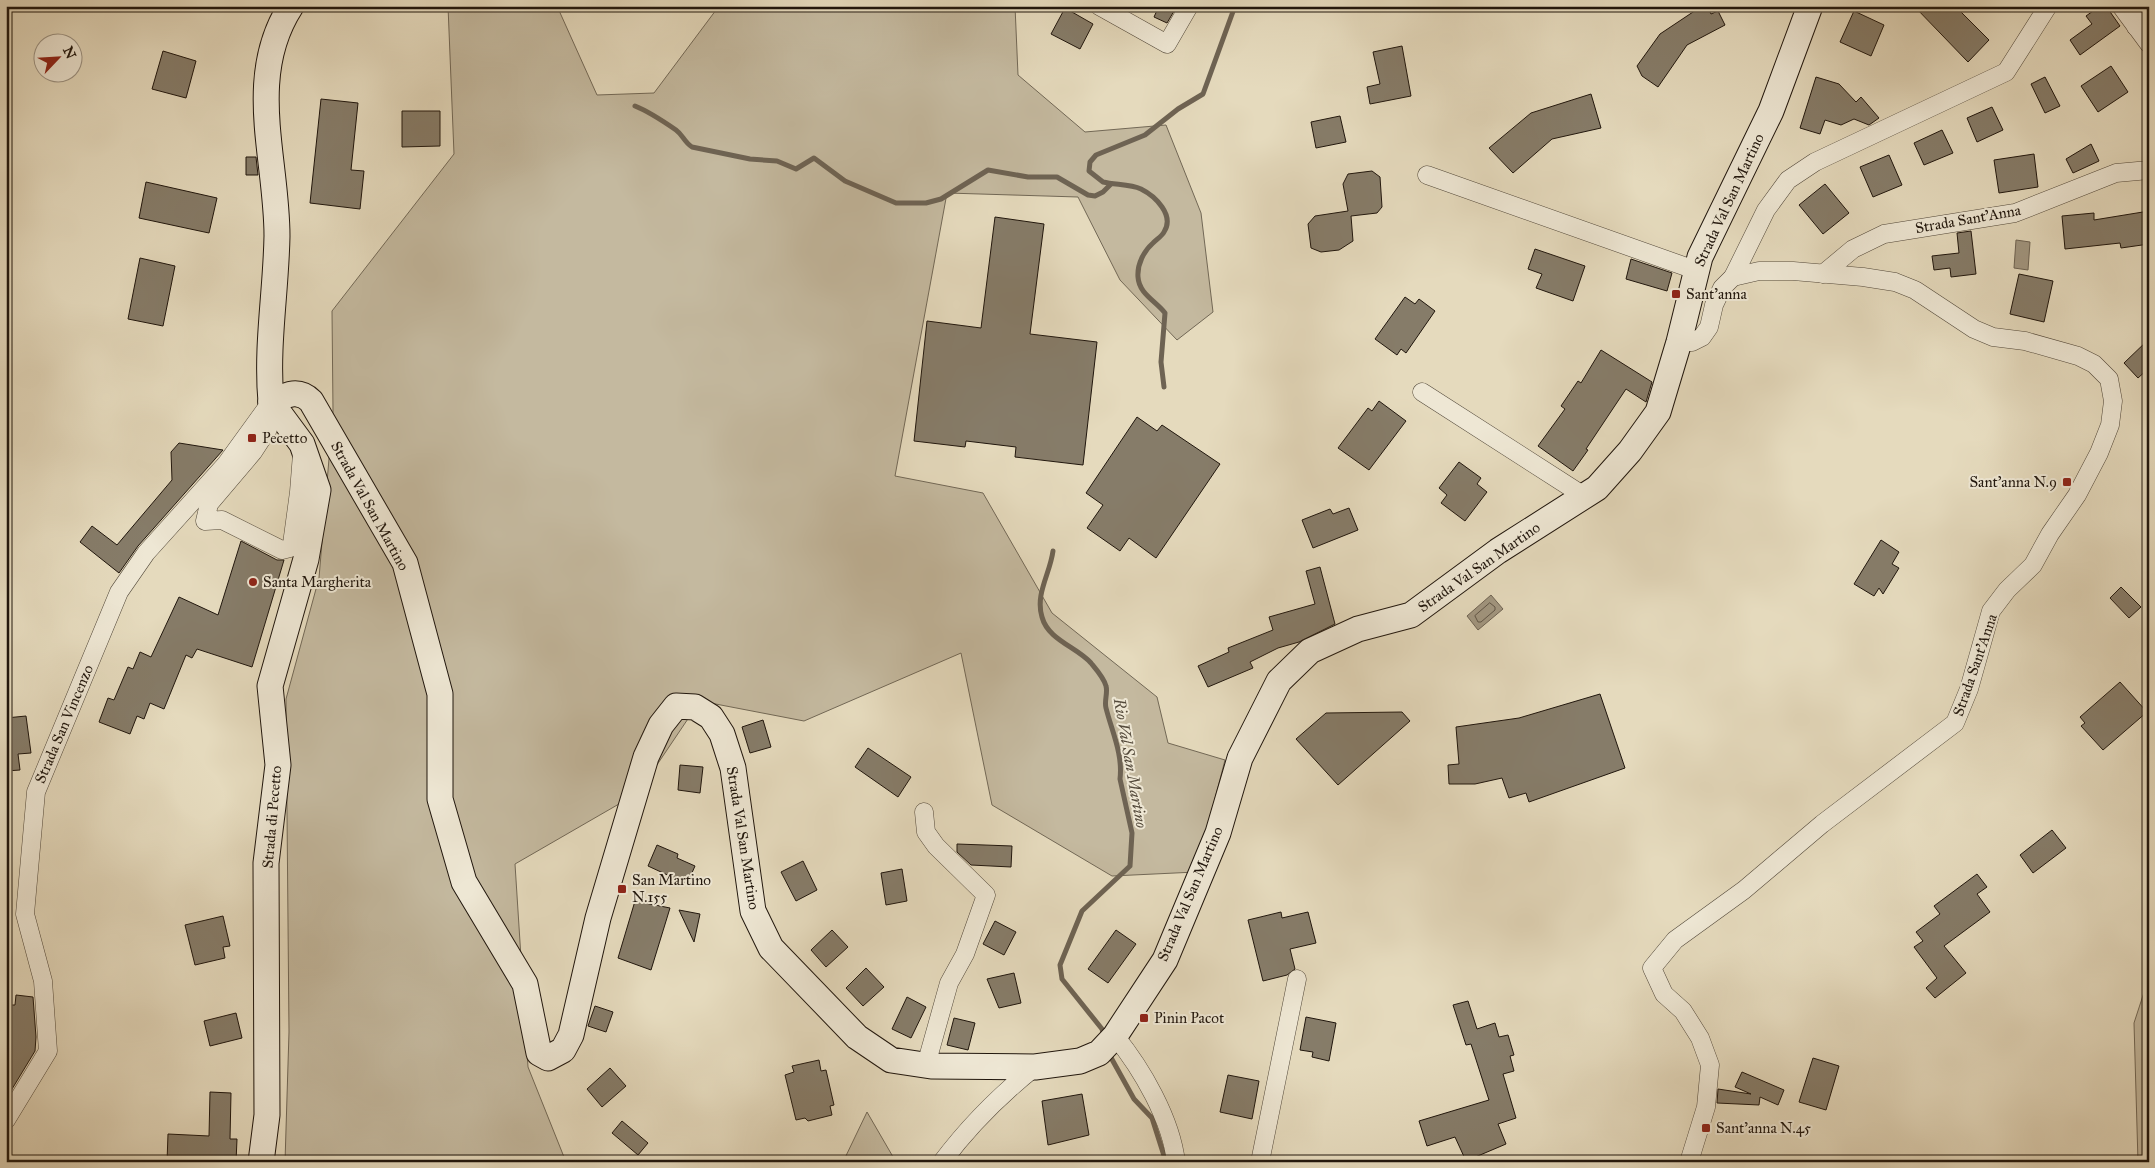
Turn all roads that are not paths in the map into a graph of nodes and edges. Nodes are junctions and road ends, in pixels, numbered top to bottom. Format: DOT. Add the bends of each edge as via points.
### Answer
graph roads {
  1 [pos="290,6"];
  2 [pos="1100,6"];
  3 [pos="1189,6"];
  4 [pos="1810,6"];
  5 [pos="2048,6"];
  6 [pos="2121,6"];
  7 [pos="2149,11"];
  8 [pos="2136,26"];
  9 [pos="2149,44"];
  10 [pos="2149,170"];
  11 [pos="1427,175"];
  12 [pos="1695,270"];
  13 [pos="1823,274"];
  14 [pos="1732,277"];
  15 [pos="1679,342"];
  16 [pos="1422,392"];
  17 [pos="271,402"];
  18 [pos="302,444"];
  19 [pos="1584,496"];
  20 [pos="924,812"];
  21 [pos="1297,978"];
  22 [pos="1107,1045"];
  23 [pos="926,1065"];
  24 [pos="1035,1068"];
  25 [pos="6,1120"];
  26 [pos="260,1162"];
  27 [pos="942,1162"];
  28 [pos="1176,1162"];
  29 [pos="1260,1162"];
  30 [pos="1689,1162"];
  1 -- 17 [label="street" via="271,47 266,80 265,112 277,236 268,370"];
  2 -- 3 [label="street" via="1167,44"];
  4 -- 12 [label="street, Strada Val San Martino" via="1772,111"];
  5 -- 14 [label="street" via="2006,72 1815,162 1788,180 1766,210"];
  6 -- 8 [label="street"];
  7 -- 8 [label="street"];
  8 -- 9 [label="street"];
  10 -- 13 [label="street, Strada Sant'Anna" via="2116,173 2015,213 1884,234 1853,250"];
  11 -- 12 [label="street"];
  12 -- 15 [label="street, Strada Val San Martino"];
  13 -- 14 [label="street, Strada Sant'Anna" via="1759,271"];
  13 -- 30 [label="street, Strada Sant'Anna" via="1895,282 1915,290 1974,329 1994,337 2025,341 2078,356 2094,364 2109,379 2113,402 2110,425 2100,453 2077,495 2033,565 1991,611 1969,689 1954,723 1822,824 1744,890 1675,940 1652,968 1664,994 1683,1011 1700,1038 1710,1065 1706,1107"];
  14 -- 15 [label="street" via="1722,288 1709,327 1702,337 1692,342"];
  15 -- 19 [label="street, Strada Val San Martino" via="1658,412 1630,451 1597,488"];
  16 -- 19 [label="street"];
  17 -- 18 [label="street, Strada di Pecetto"];
  17 -- 18 [label="street" via="268,429 209,504 205,521 222,520 282,550 290,548 299,492"];
  17 -- 23 [label="street, Strada Val San Martino" via="290,392 305,395 311,401 405,563 440,694 440,799 464,882 525,984 539,1053 548,1058 563,1050 571,1035 598,918 646,757 662,724 676,706 703,712 711,717 722,734 733,768 753,911 771,948 857,1037 891,1060"];
  17 -- 25 [label="street, Strada San Vincenzo" via="226,464 146,553 119,592 36,792 25,914 43,981 48,1051"];
  18 -- 26 [label="street, Strada di Pecetto" via="318,490 306,559 270,686 278,765 266,863 268,1115"];
  19 -- 22 [label="street, Strada Val San Martino" via="1498,551 1411,615 1358,629 1310,652 1279,681 1240,758 1218,833 1165,960"];
  20 -- 23 [label="street" via="926,832 936,846 986,895 965,954 949,983"];
  21 -- 29 [label="street"];
  22 -- 24 [label="street, Strada Val San Martino" via="1080,1061"];
  22 -- 28 [label="street" via="1134,1060 1158,1106"];
  23 -- 24 [label="street, Strada Val San Martino"];
  24 -- 27 [label="street" via="989,1107"];
}
